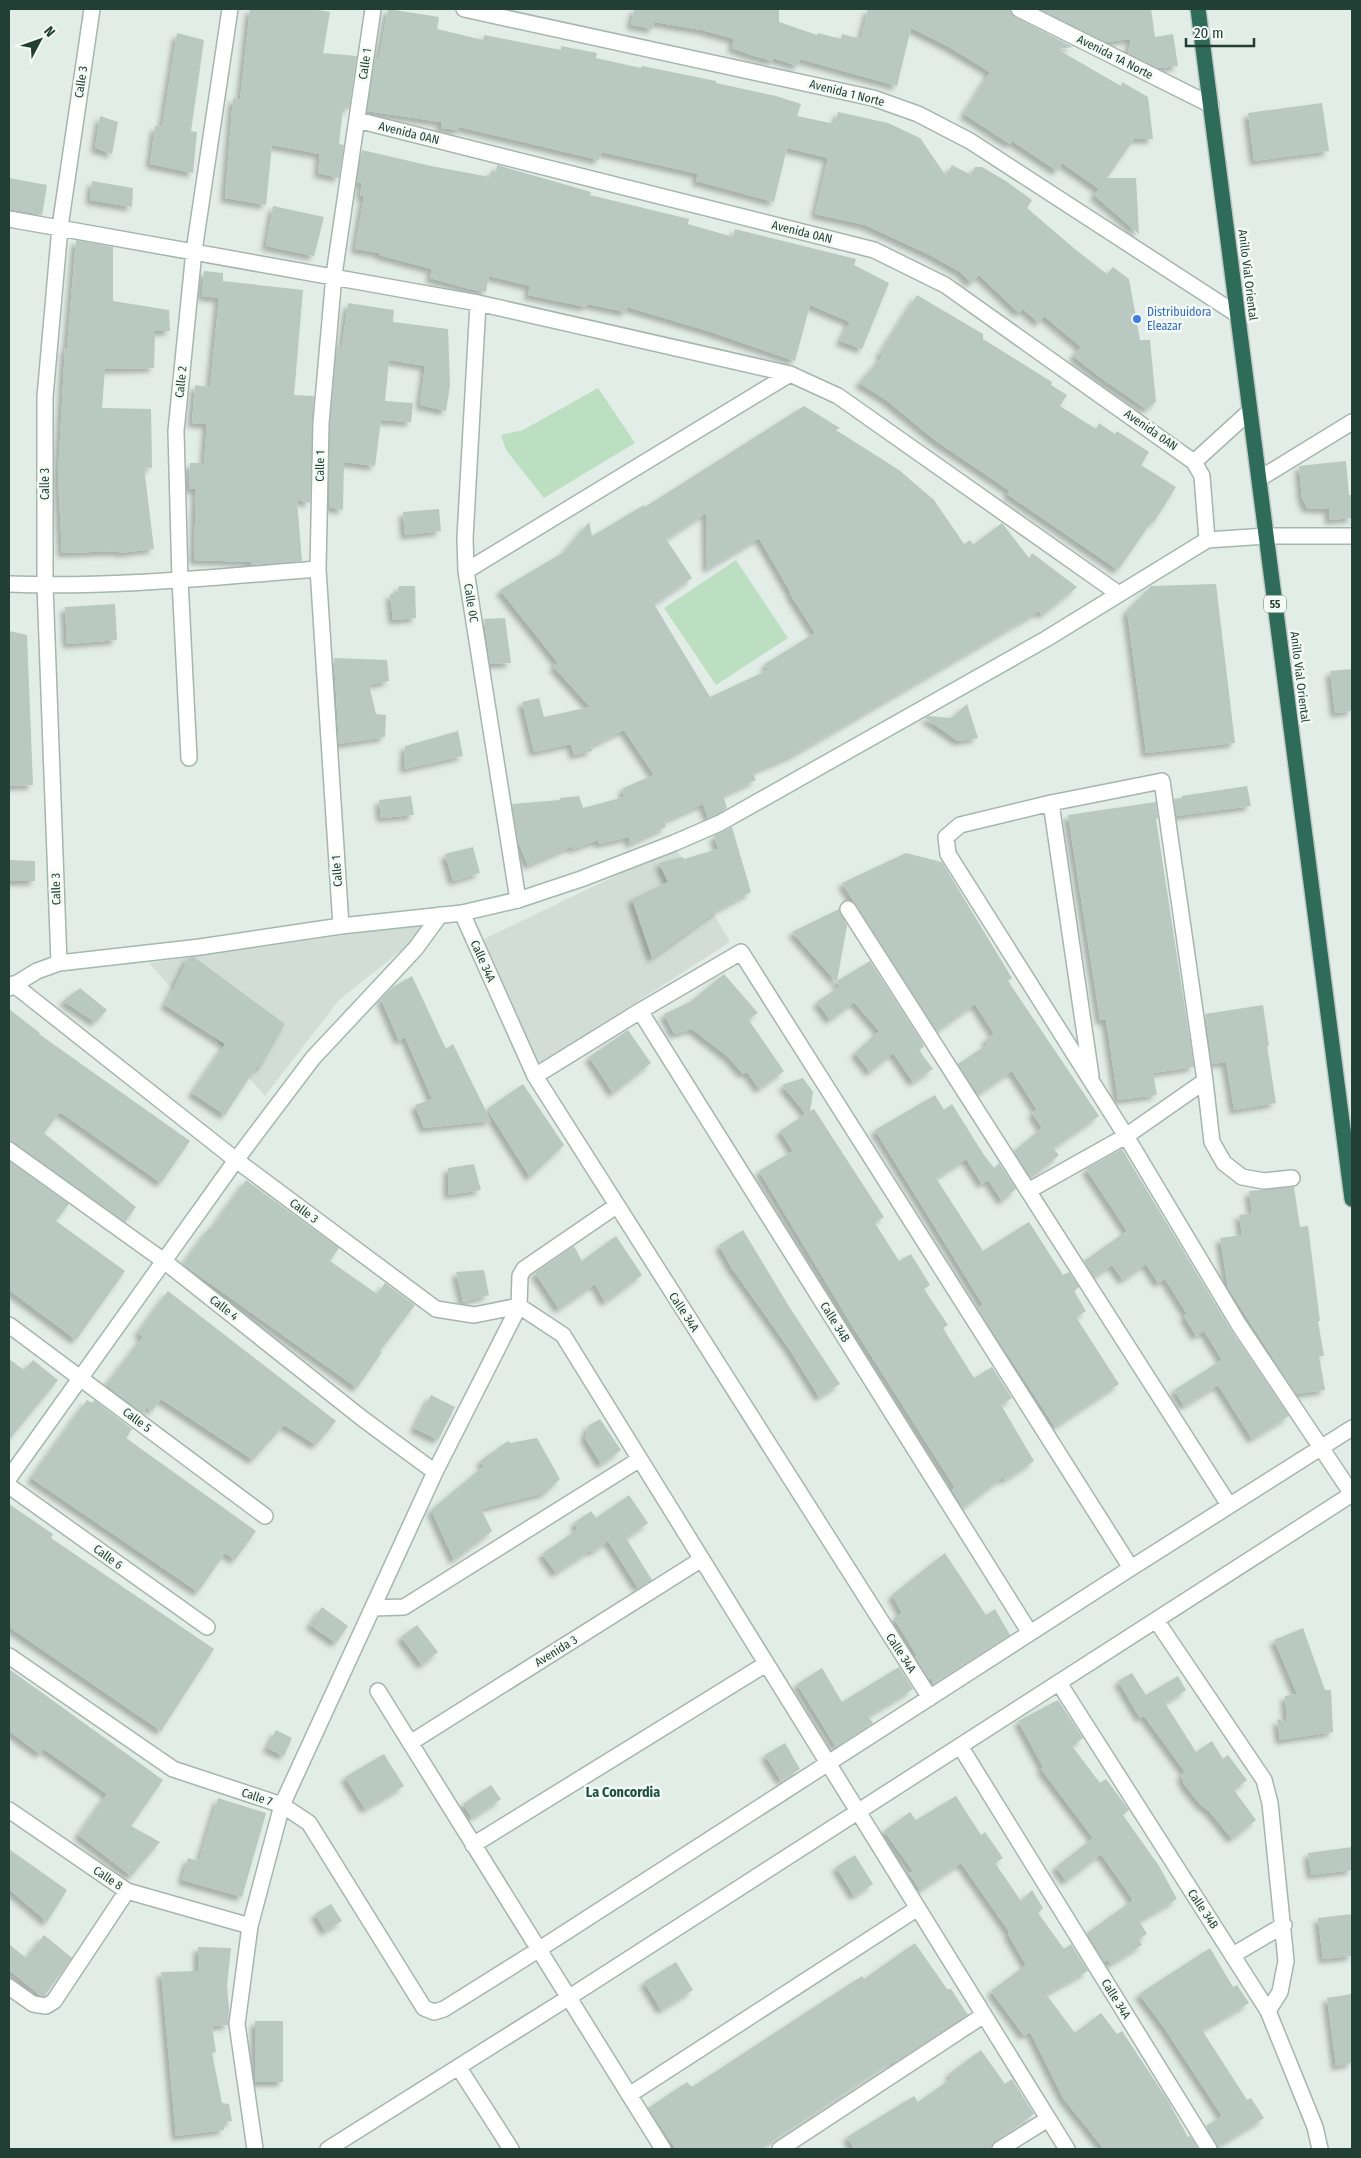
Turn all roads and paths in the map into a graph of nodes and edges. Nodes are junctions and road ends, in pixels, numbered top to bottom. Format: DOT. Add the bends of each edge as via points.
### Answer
graph roads {
  1 [pos="92,9"];
  2 [pos="230,9"];
  3 [pos="373,9"];
  4 [pos="464,9"];
  5 [pos="1019,9"];
  6 [pos="1198,9"];
  7 [pos="1211,105"];
  8 [pos="357,120"];
  9 [pos="9,219"];
  10 [pos="60,227"];
  11 [pos="194,251"];
  12 [pos="334,276"];
  13 [pos="478,303"];
  14 [pos="1238,316"];
  15 [pos="790,374"];
  16 [pos="1250,411"];
  17 [pos="1352,422"];
  18 [pos="1194,462"];
  19 [pos="1259,478"];
  20 [pos="1266,536"];
  21 [pos="1352,536"];
  22 [pos="1207,540"];
  23 [pos="318,569"];
  24 [pos="466,571"];
  25 [pos="180,580"];
  26 [pos="9,584"];
  27 [pos="45,585"];
  28 [pos="1119,594"];
  29 [pos="189,758"];
  30 [pos="1051,803"];
  31 [pos="518,900"];
  32 [pos="848,909"];
  33 [pos="462,913"];
  34 [pos="440,915"];
  35 [pos="341,926"];
  36 [pos="59,963"];
  37 [pos="11,986"];
  38 [pos="640,1011"];
  39 [pos="535,1076"];
  40 [pos="1205,1081"];
  41 [pos="1092,1082"];
  42 [pos="1126,1136"];
  43 [pos="9,1150"];
  44 [pos="236,1160"];
  45 [pos="1292,1178"];
  46 [pos="1028,1191"];
  47 [pos="1352,1199"];
  48 [pos="616,1206"];
  49 [pos="164,1261"];
  50 [pos="519,1306"];
  51 [pos="9,1324"];
  52 [pos="80,1378"];
  53 [pos="1352,1428"];
  54 [pos="1320,1449"];
  55 [pos="640,1459"];
  56 [pos="436,1472"];
  57 [pos="9,1478"];
  58 [pos="9,1486"];
  59 [pos="1352,1494"];
  60 [pos="1229,1505"];
  61 [pos="265,1516"];
  62 [pos="702,1559"];
  63 [pos="1131,1568"];
  64 [pos="373,1608"];
  65 [pos="1156,1620"];
  66 [pos="207,1627"];
  67 [pos="1030,1633"];
  68 [pos="9,1656"];
  69 [pos="766,1664"];
  70 [pos="1059,1683"];
  71 [pos="378,1691"];
  72 [pos="930,1698"];
  73 [pos="410,1744"];
  74 [pos="960,1746"];
  75 [pos="828,1763"];
  76 [pos="282,1805"];
  77 [pos="9,1810"];
  78 [pos="858,1812"];
  79 [pos="473,1845"];
  80 [pos="127,1891"];
  81 [pos="918,1908"];
  82 [pos="1284,1925"];
  83 [pos="250,1926"];
  84 [pos="538,1950"];
  85 [pos="1233,1955"];
  86 [pos="9,1988"];
  87 [pos="568,1998"];
  88 [pos="1268,2011"];
  89 [pos="984,2014"];
  90 [pos="459,2068"];
  91 [pos="629,2095"];
  92 [pos="1048,2119"];
  93 [pos="255,2149"];
  94 [pos="328,2149"];
  95 [pos="511,2149"];
  96 [pos="663,2149"];
  97 [pos="780,2149"];
  98 [pos="1000,2149"];
  99 [pos="1067,2149"];
  100 [pos="1210,2149"];
  101 [pos="1320,2149"];
  1 -- 10 [label="street, Calle 3"];
  2 -- 11 [label="street, Calle 2"];
  3 -- 8 [label="street, Calle 1"];
  4 -- 14 [label="street, Avenida 1 Norte" via="873,98 918,114 970,141"];
  5 -- 7 [label="street, Avenida 1A Norte"];
  6 -- 7 [label="highway, Anillo Vial Oriental / 55"];
  7 -- 14 [label="highway, Anillo Vial Oriental / 55"];
  8 -- 12 [label="street, Calle 1"];
  8 -- 18 [label="street, Avenida 0AN" via="874,250 945,285"];
  9 -- 10 [label="street"];
  10 -- 11 [label="street"];
  10 -- 27 [label="street, Calle 3" via="45,397"];
  11 -- 12 [label="street"];
  11 -- 25 [label="street, Calle 2" via="176,431"];
  12 -- 13 [label="street"];
  12 -- 23 [label="street, Calle 1" via="321,423"];
  13 -- 15 [label="street"];
  13 -- 24 [label="street, Calle 0C"];
  14 -- 16 [label="highway, Anillo Vial Oriental / 55"];
  15 -- 24 [label="street"];
  15 -- 28 [label="street" via="838,396"];
  16 -- 18 [label="street"];
  16 -- 19 [label="highway, Anillo Vial Oriental / 55"];
  17 -- 19 [label="street"];
  18 -- 22 [label="street" via="1202,476"];
  19 -- 20 [label="highway, Anillo Vial Oriental / 55"];
  20 -- 21 [label="street"];
  20 -- 22 [label="street"];
  20 -- 47 [label="highway, Anillo Vial Oriental / 55"];
  22 -- 28 [label="street"];
  23 -- 25 [label="street"];
  23 -- 35 [label="street, Calle 1"];
  24 -- 31 [label="street, Calle 0C"];
  25 -- 27 [label="street"];
  25 -- 29 [label="street, Calle 2"];
  26 -- 27 [label="street"];
  27 -- 36 [label="street, Calle 3"];
  28 -- 31 [label="street" via="1046,639 720,823 628,862"];
  30 -- 40 [label="street" via="1162,781"];
  30 -- 41 [label="street"];
  30 -- 41 [label="street" via="960,825 946,837 948,854"];
  31 -- 33 [label="street"];
  32 -- 46 [label="street"];
  33 -- 34 [label="street"];
  33 -- 39 [label="street, Calle 34A"];
  34 -- 35 [label="street"];
  34 -- 44 [label="street" via="416,948 313,1058"];
  35 -- 36 [label="street"];
  36 -- 37 [label="street"];
  37 -- 44 [label="street, Calle 3"];
  38 -- 39 [label="street"];
  38 -- 63 [label="street" via="741,952"];
  38 -- 67 [label="street, Calle 34B"];
  39 -- 48 [label="street, Calle 34A"];
  40 -- 42 [label="street"];
  40 -- 45 [label="street" via="1212,1142 1224,1163 1242,1177 1264,1181"];
  41 -- 42 [label="street"];
  42 -- 46 [label="street"];
  42 -- 54 [label="street" via="1240,1325"];
  43 -- 49 [label="street, Calle 4"];
  44 -- 49 [label="street"];
  44 -- 50 [label="street, Calle 3" via="436,1309 474,1315"];
  46 -- 60 [label="street"];
  48 -- 50 [label="street" via="524,1269 520,1276"];
  48 -- 72 [label="street, Calle 34A"];
  49 -- 52 [label="street"];
  49 -- 56 [label="street, Calle 4" via="363,1419"];
  50 -- 55 [label="street" via="563,1335"];
  50 -- 56 [label="street"];
  51 -- 52 [label="street, Calle 5"];
  52 -- 57 [label="street"];
  52 -- 61 [label="street, Calle 5"];
  53 -- 54 [label="street"];
  54 -- 59 [label="street"];
  54 -- 60 [label="street"];
  55 -- 62 [label="street"];
  55 -- 64 [label="street" via="404,1607"];
  56 -- 64 [label="street"];
  58 -- 66 [label="street, Calle 6"];
  59 -- 65 [label="street"];
  60 -- 63 [label="street"];
  62 -- 69 [label="street"];
  62 -- 73 [label="street, Avenida 3"];
  63 -- 67 [label="street"];
  64 -- 76 [label="street"];
  65 -- 70 [label="street"];
  65 -- 82 [label="street" via="1264,1780 1270,1803"];
  67 -- 72 [label="street"];
  68 -- 76 [label="street, Calle 7" via="173,1769"];
  69 -- 75 [label="street"];
  69 -- 79 [label="street"];
  70 -- 74 [label="street"];
  70 -- 85 [label="street, Calle 34B"];
  71 -- 73 [label="street"];
  72 -- 75 [label="street"];
  73 -- 79 [label="street"];
  74 -- 78 [label="street"];
  74 -- 100 [label="street, Calle 34A"];
  75 -- 78 [label="street"];
  75 -- 84 [label="street"];
  76 -- 83 [label="street"];
  76 -- 84 [label="street, Calle 7" via="309,1823 424,2008 434,2012 444,2009"];
  77 -- 80 [label="street, Calle 8"];
  78 -- 81 [label="street"];
  78 -- 87 [label="street"];
  79 -- 84 [label="street"];
  80 -- 83 [label="street, Calle 8"];
  80 -- 86 [label="street" via="54,2001 46,2006 32,2004"];
  81 -- 89 [label="street"];
  81 -- 91 [label="street"];
  82 -- 85 [label="street"];
  82 -- 88 [label="street" via="1286,1961 1280,1992"];
  83 -- 93 [label="street" via="237,2024"];
  84 -- 87 [label="street"];
  85 -- 88 [label="street, Calle 34B"];
  87 -- 90 [label="street"];
  87 -- 91 [label="street"];
  88 -- 101 [label="street, Calle 34B" via="1315,2127"];
  89 -- 92 [label="street"];
  89 -- 97 [label="street"];
  90 -- 94 [label="street"];
  90 -- 95 [label="street"];
  91 -- 96 [label="street"];
  92 -- 98 [label="street"];
  92 -- 99 [label="street"];
}
